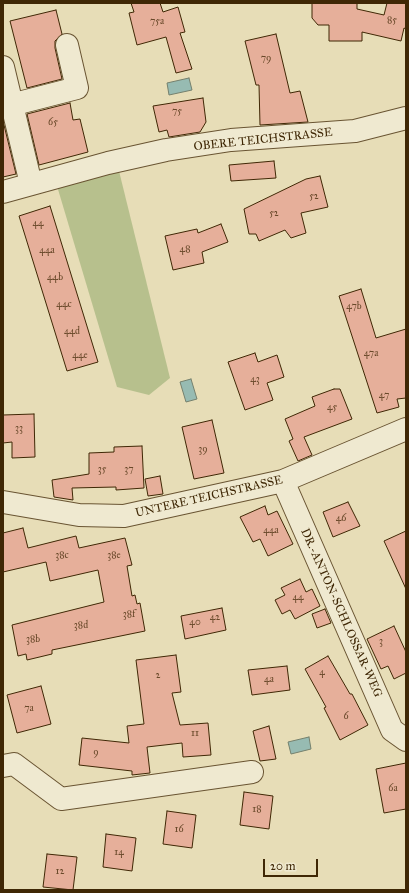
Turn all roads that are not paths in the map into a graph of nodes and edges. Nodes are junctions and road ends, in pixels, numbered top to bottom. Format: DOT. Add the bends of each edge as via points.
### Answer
graph roads {
  1 [pos="67,45"];
  2 [pos="3,67"];
  3 [pos="8,105"];
  4 [pos="406,118"];
  5 [pos="32,184"];
  6 [pos="3,192"];
  7 [pos="406,429"];
  8 [pos="283,480"];
  9 [pos="3,502"];
  10 [pos="406,740"];
  11 [pos="3,766"];
  12 [pos="252,772"];
  1 -- 3 [label="street" via="77,88"];
  2 -- 3 [label="street"];
  3 -- 5 [label="street"];
  4 -- 5 [label="street, OBERE TEICHSTRASSE" via="355,131 231,140 166,150"];
  5 -- 6 [label="street, OBERE TEICHSTRASSE"];
  7 -- 8 [label="street, UNTERE TEICHSTRASSE"];
  8 -- 9 [label="street, UNTERE TEICHSTRASSE" via="124,516 79,515"];
  8 -- 10 [label="street, DR.-ANTON-SCHLOSSAR-WEG" via="392,730"];
  11 -- 12 [label="street" via="14,764 61,799"];
}
